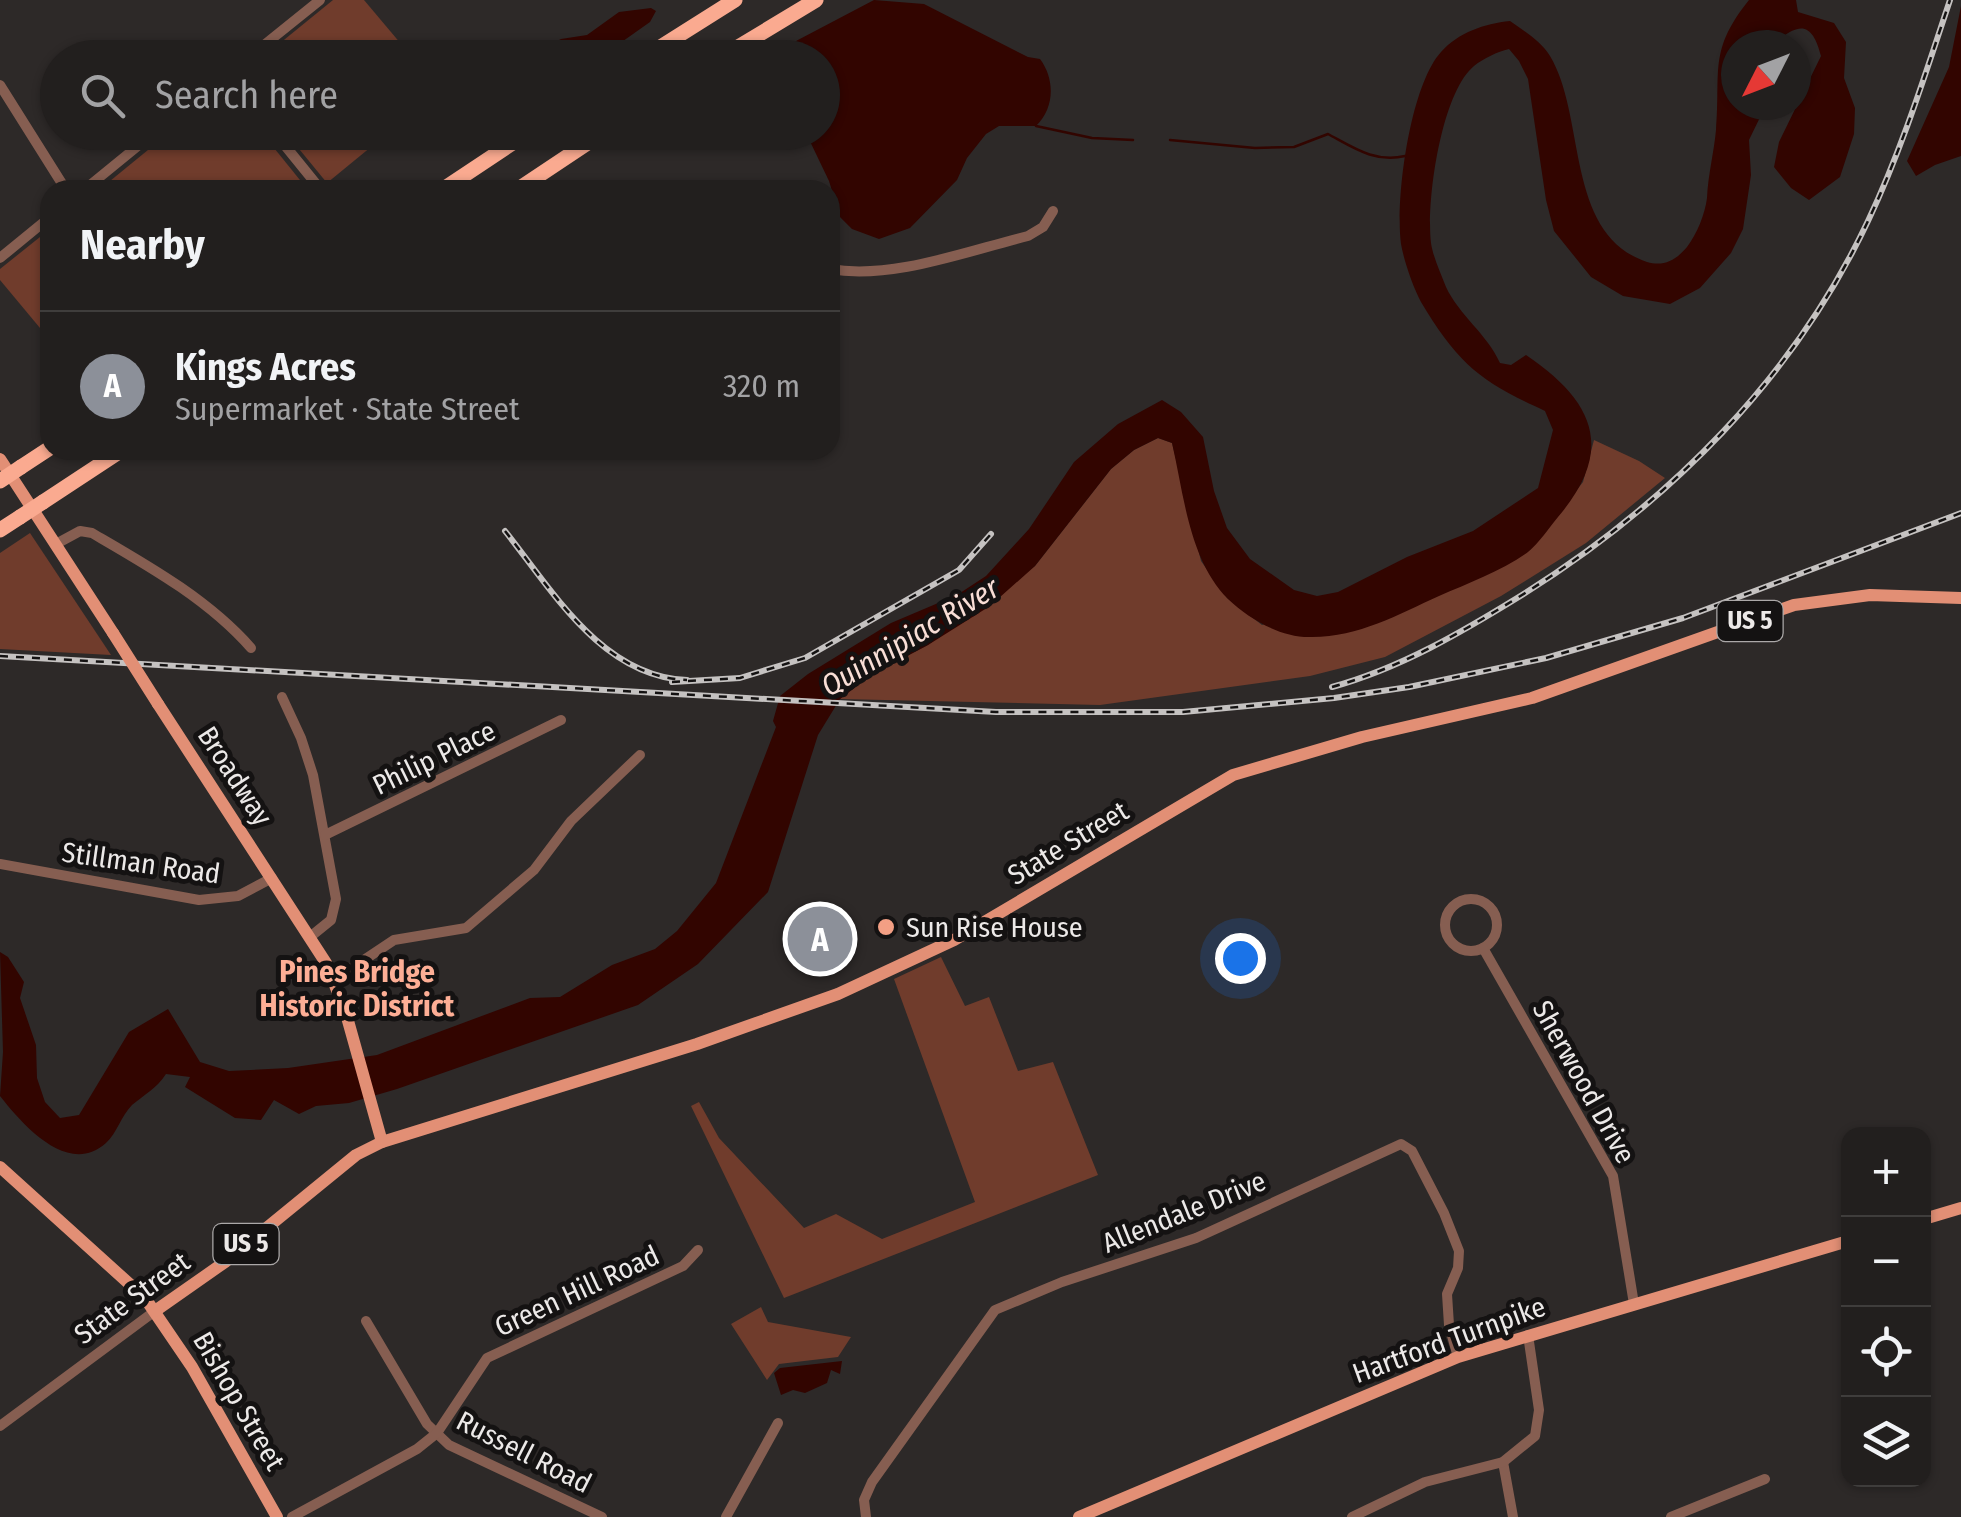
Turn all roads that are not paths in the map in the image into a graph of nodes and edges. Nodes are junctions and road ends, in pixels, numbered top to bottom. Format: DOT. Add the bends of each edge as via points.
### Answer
graph roads {
  1 [pos="320,0"];
  2 [pos="734,0"];
  3 [pos="816,0"];
  4 [pos="270,40"];
  5 [pos="671,40"];
  6 [pos="750,40"];
  7 [pos="0,85"];
  8 [pos="40,149"];
  9 [pos="41,150"];
  10 [pos="133,150"];
  11 [pos="289,150"];
  12 [pos="502,150"];
  13 [pos="577,150"];
  14 [pos="60,180"];
  15 [pos="96,180"];
  16 [pos="313,180"];
  17 [pos="457,180"];
  18 [pos="531,180"];
  19 [pos="1053,212"];
  20 [pos="40,225"];
  21 [pos="0,258"];
  22 [pos="840,271"];
  23 [pos="40,455"];
  24 [pos="0,459"];
  25 [pos="107,460"];
  26 [pos="0,481"];
  27 [pos="0,530"];
  28 [pos="56,544"];
  29 [pos="1961,598"];
  30 [pos="251,648"];
  31 [pos="282,697"];
  32 [pos="561,720"];
  33 [pos="640,755"];
  34 [pos="325,835"];
  35 [pos="0,864"];
  36 [pos="272,878"];
  37 [pos="310,937"];
  38 [pos="1483,948"];
  39 [pos="334,980"];
  40 [pos="382,1142"];
  41 [pos="0,1167"];
  42 [pos="1961,1208"];
  43 [pos="1931,1217"];
  44 [pos="1841,1243"];
  45 [pos="698,1250"];
  46 [pos="1634,1304"];
  47 [pos="155,1311"];
  48 [pos="366,1321"];
  49 [pos="1528,1335"];
  50 [pos="1458,1357"];
  51 [pos="778,1423"];
  52 [pos="0,1426"];
  53 [pos="437,1434"];
  54 [pos="1503,1462"];
  55 [pos="1766,1479"];
  56 [pos="277,1517"];
  57 [pos="292,1517"];
  58 [pos="602,1517"];
  59 [pos="726,1517"];
  60 [pos="866,1517"];
  61 [pos="1079,1517"];
  62 [pos="1352,1517"];
  63 [pos="1513,1517"];
  64 [pos="1671,1517"];
  1 -- 4 [label="street"];
  2 -- 5 [label="highway"];
  3 -- 6 [label="highway"];
  7 -- 8 [label="street"];
  9 -- 14 [label="street"];
  10 -- 15 [label="street"];
  11 -- 16 [label="street"];
  12 -- 17 [label="highway"];
  13 -- 18 [label="highway"];
  19 -- 22 [label="street" via="1028,236 882,271"];
  20 -- 21 [label="street"];
  23 -- 26 [label="highway, bridge"];
  24 -- 28 [label="main road, Broadway"];
  25 -- 27 [label="highway, bridge"];
  28 -- 30 [label="street" via="80,531 92,533 190,595"];
  28 -- 36 [label="main road, Broadway, bridge"];
  29 -- 40 [label="main road, State Street / US 5" via="1870,595 1794,605 1532,698 1362,736 1234,775 954,940 838,994"];
  31 -- 34 [label="street" via="308,759"];
  32 -- 34 [label="street, Philip Place"];
  33 -- 39 [label="street" via="571,821 534,870 466,928 394,940"];
  34 -- 37 [label="street" via="336,910"];
  35 -- 36 [label="street, Stillman Road" via="200,900 238,896"];
  36 -- 37 [label="main road, Broadway"];
  37 -- 39 [label="main road, Broadway"];
  38 -- 38 [label="street" via="1497,926 1491,909 1476,900 1459,902 1448,914 1448,937 1460,948"];
  38 -- 46 [label="street, Sherwood Drive" via="1613,1176"];
  39 -- 40 [label="main road, Broadway"];
  40 -- 47 [label="main road, State Street / US 5"];
  41 -- 47 [label="main road, Bishop Street"];
  42 -- 43 [label="main road"];
  44 -- 46 [label="main road, Hartford Turnpike"];
  45 -- 53 [label="street, Green Hill Road" via="683,1266 487,1358"];
  46 -- 49 [label="main road, Hartford Turnpike"];
  47 -- 52 [label="street, State Street"];
  47 -- 56 [label="main road, Bishop Street"];
  48 -- 53 [label="street, Russell Road"];
  49 -- 50 [label="main road, Hartford Turnpike"];
  49 -- 54 [label="street" via="1539,1410 1535,1436"];
  50 -- 60 [label="street, Allendale Drive" via="1448,1294 1459,1251 1412,1151 1400,1144 1196,1238 995,1310 872,1482"];
  50 -- 61 [label="main road, Hartford Turnpike"];
  51 -- 59 [label="street"];
  53 -- 57 [label="street, Green Hill Road"];
  53 -- 58 [label="street, Russell Road"];
  54 -- 62 [label="street" via="1425,1482"];
  54 -- 63 [label="street"];
  55 -- 64 [label="street"];
}
